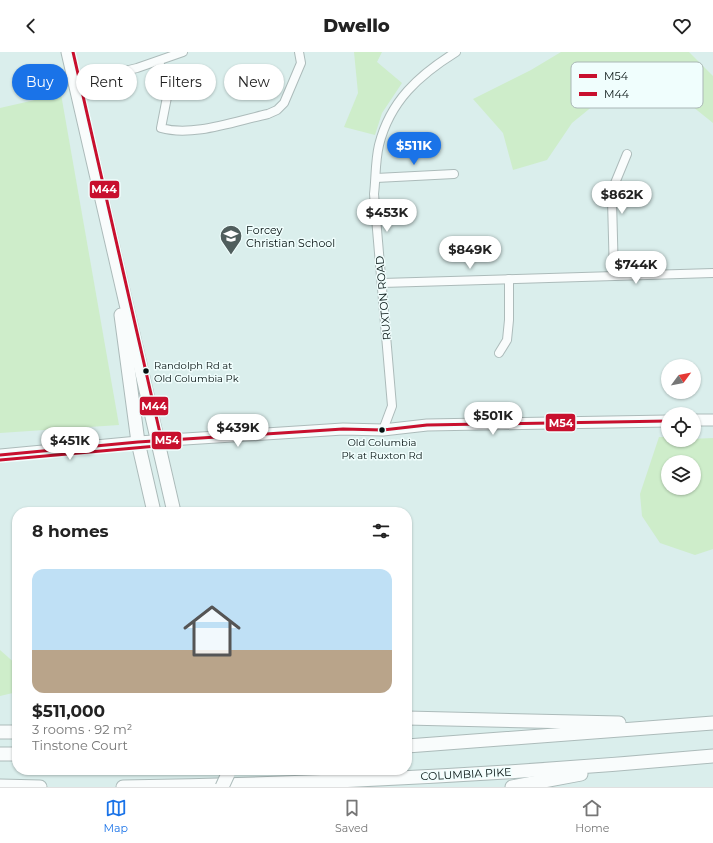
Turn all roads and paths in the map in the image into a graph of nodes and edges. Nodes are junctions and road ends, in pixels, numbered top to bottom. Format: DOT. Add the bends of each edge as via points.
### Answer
graph roads {
  1 [pos="68,52"];
  2 [pos="183,52"];
  3 [pos="299,52"];
  4 [pos="456,52"];
  5 [pos="159,61"];
  6 [pos="75,83"];
  7 [pos="628,154"];
  8 [pos="454,174"];
  9 [pos="376,178"];
  10 [pos="117,263"];
  11 [pos="713,273"];
  12 [pos="614,276"];
  13 [pos="509,279"];
  14 [pos="382,283"];
  15 [pos="499,353"];
  16 [pos="701,420"];
  17 [pos="713,420"];
  18 [pos="661,421"];
  19 [pos="382,430"];
  20 [pos="157,441"];
  21 [pos="138,442"];
  22 [pos="0,454"];
  23 [pos="153,507"];
  24 [pos="173,507"];
  25 [pos="412,718"];
  26 [pos="713,724"];
  27 [pos="698,725"];
  28 [pos="0,732"];
  29 [pos="12,732"];
  30 [pos="412,746"];
  31 [pos="0,754"];
  32 [pos="12,754"];
  33 [pos="713,756"];
  34 [pos="638,763"];
  35 [pos="228,775"];
  36 [pos="0,786"];
  37 [pos="40,787"];
  38 [pos="123,787"];
  39 [pos="222,787"];
  40 [pos="512,787"];
  1 -- 6 [label="main road"];
  2 -- 5 [label="street"];
  3 -- 5 [label="street" via="300,63 284,103 277,110 190,131 161,128 168,92"];
  4 -- 9 [label="street, RUXTON ROAD" via="418,79 407,90 388,118 379,145 375,166"];
  5 -- 6 [label="street"];
  6 -- 10 [label="main road"];
  7 -- 12 [label="street" via="613,188"];
  8 -- 9 [label="street"];
  9 -- 14 [label="street, RUXTON ROAD" via="374,194"];
  10 -- 20 [label="main road"];
  10 -- 21 [label="main road" via="124,342"];
  11 -- 12 [label="street"];
  12 -- 13 [label="street"];
  13 -- 14 [label="street"];
  13 -- 15 [label="street" via="507,340"];
  14 -- 19 [label="street, RUXTON ROAD" via="392,406"];
  16 -- 17 [label="main road"];
  18 -- 19 [label="main road" via="427,425"];
  19 -- 20 [label="main road" via="345,429"];
  20 -- 21 [label="main road"];
  20 -- 24 [label="main road"];
  21 -- 22 [label="main road"];
  21 -- 23 [label="main road"];
  25 -- 27 [label="main road"];
  26 -- 27 [label="main road"];
  27 -- 30 [label="main road"];
  28 -- 29 [label="main road"];
  31 -- 32 [label="main road"];
  33 -- 34 [label="main road, COLUMBIA PIKE"];
  34 -- 38 [label="main road, COLUMBIA PIKE" via="331,781"];
  34 -- 40 [label="main road"];
  35 -- 39 [label="main road, bridge"];
  36 -- 37 [label="main road"];
}
